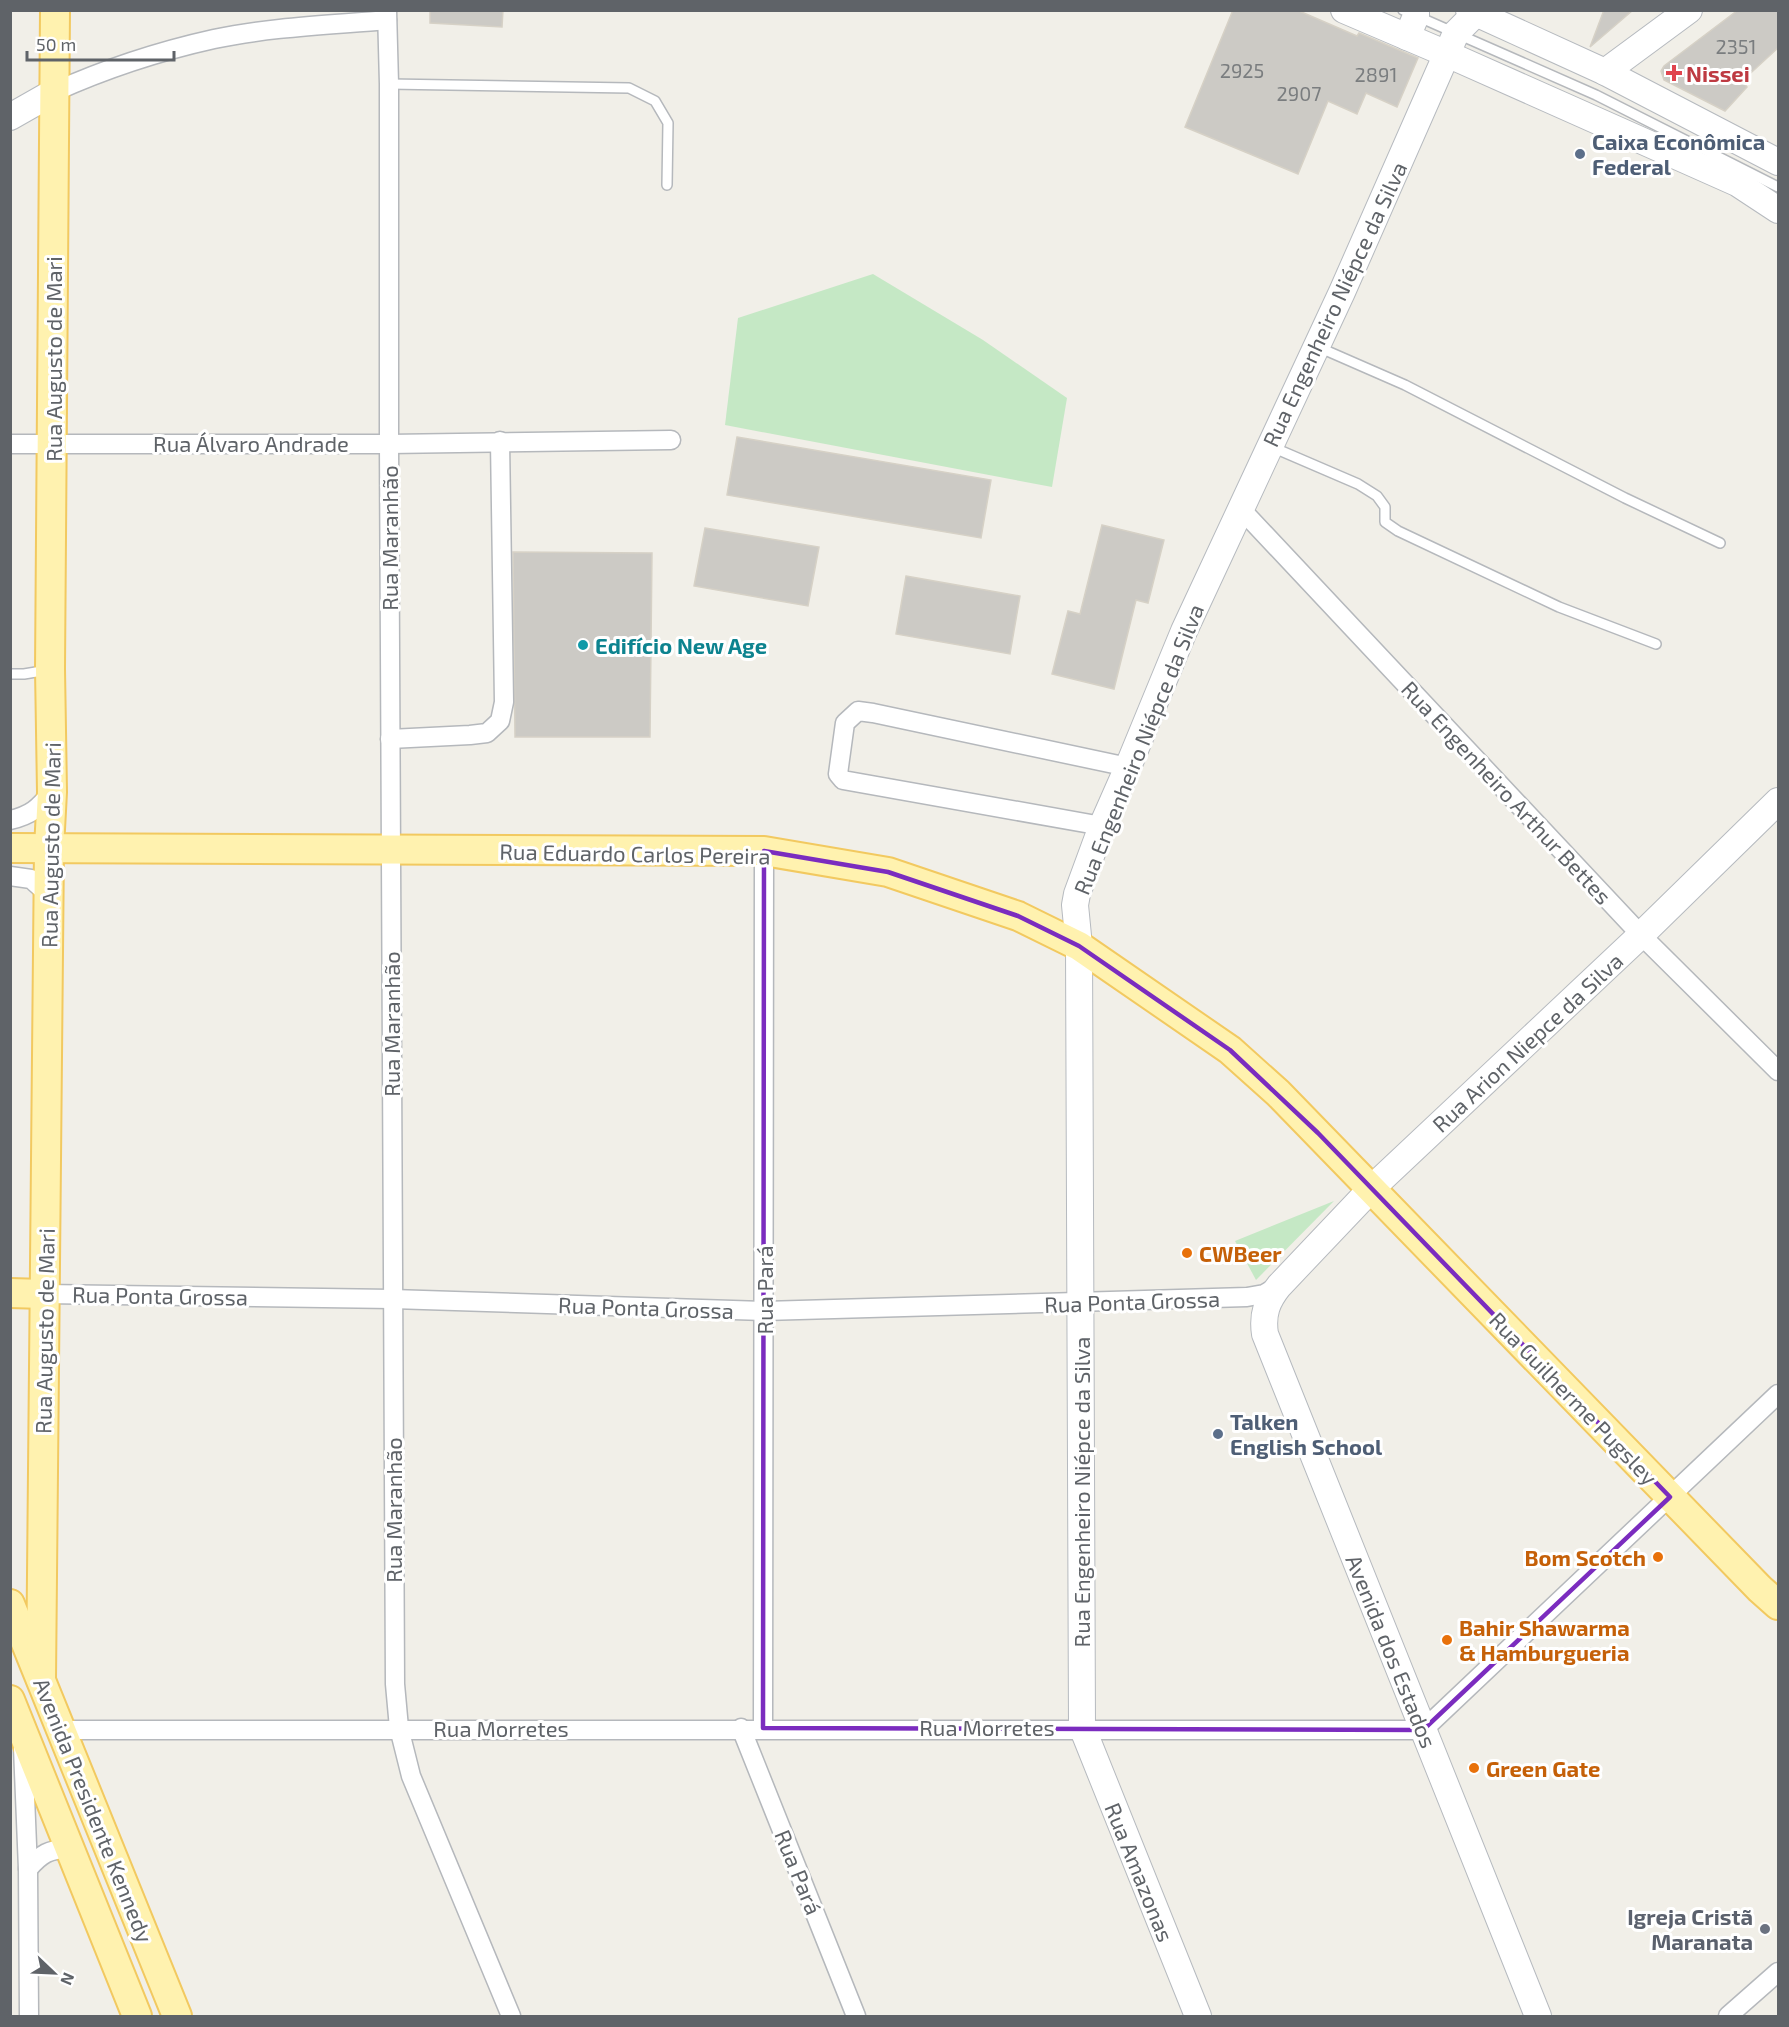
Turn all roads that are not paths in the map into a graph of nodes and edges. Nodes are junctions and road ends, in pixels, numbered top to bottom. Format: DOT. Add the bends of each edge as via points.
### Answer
graph roads {
  1 [pos="55,10"];
  2 [pos="1344,10"];
  3 [pos="1689,10"];
  4 [pos="1474,11"];
  5 [pos="387,15"];
  6 [pos="1410,18"];
  7 [pos="1451,44"];
  8 [pos="1605,72"];
  9 [pos="389,84"];
  10 [pos="54,92"];
  11 [pos="10,117"];
  12 [pos="1779,162"];
  13 [pos="667,185"];
  14 [pos="1779,187"];
  15 [pos="1779,210"];
  16 [pos="1316,346"];
  17 [pos="671,440"];
  18 [pos="500,441"];
  19 [pos="53,443"];
  20 [pos="10,444"];
  21 [pos="388,444"];
  22 [pos="1269,446"];
  23 [pos="1240,508"];
  24 [pos="1720,543"];
  25 [pos="1656,644"];
  26 [pos="50,669"];
  27 [pos="10,674"];
  28 [pos="390,739"];
  29 [pos="1128,767"];
  30 [pos="52,792"];
  31 [pos="1779,801"];
  32 [pos="10,820"];
  33 [pos="1102,826"];
  34 [pos="10,848"];
  35 [pos="49,848"];
  36 [pos="390,851"];
  37 [pos="764,851"];
  38 [pos="10,876"];
  39 [pos="49,895"];
  40 [pos="1641,935"];
  41 [pos="1079,946"];
  42 [pos="1779,1071"];
  43 [pos="1372,1188"];
  44 [pos="1279,1286"];
  45 [pos="10,1293"];
  46 [pos="44,1293"];
  47 [pos="392,1299"];
  48 [pos="1080,1303"];
  49 [pos="764,1311"];
  50 [pos="1779,1394"];
  51 [pos="1670,1497"];
  52 [pos="42,1597"];
  53 [pos="1779,1605"];
  54 [pos="11,1607"];
  55 [pos="41,1679"];
  56 [pos="10,1700"];
  57 [pos="1082,1727"];
  58 [pos="399,1728"];
  59 [pos="741,1728"];
  60 [pos="763,1728"];
  61 [pos="16,1729"];
  62 [pos="62,1730"];
  63 [pos="1424,1730"];
  64 [pos="70,1848"];
  65 [pos="28,1869"];
  66 [pos="1779,1972"];
  67 [pos="29,2016"];
  68 [pos="137,2016"];
  69 [pos="177,2016"];
  70 [pos="511,2016"];
  71 [pos="856,2016"];
  72 [pos="1197,2016"];
  73 [pos="1538,2016"];
  74 [pos="1728,2016"];
  1 -- 10 [label="main road, Rua Augusto de Mari"];
  2 -- 6 [label="street"];
  3 -- 8 [label="street"];
  4 -- 7 [label="street, Rua Engenheiro Niépce da Silva"];
  4 -- 8 [label="street"];
  5 -- 9 [label="street, Rua Maranhão"];
  5 -- 10 [label="street" via="215,39 154,55"];
  6 -- 7 [label="street"];
  7 -- 14 [label="lane" via="1596,95"];
  7 -- 15 [label="street" via="1737,183"];
  7 -- 16 [label="street, Rua Engenheiro Niépce da Silva"];
  8 -- 12 [label="street"];
  9 -- 13 [label="lane" via="629,88 655,101 668,123"];
  9 -- 21 [label="street, Rua Maranhão"];
  10 -- 11 [label="street"];
  10 -- 19 [label="main road, Rua Augusto de Mari"];
  16 -- 22 [label="street, Rua Engenheiro Niépce da Silva"];
  16 -- 24 [label="lane" via="1405,385"];
  17 -- 18 [label="street, Rua Álvaro Andrade"];
  18 -- 21 [label="street, Rua Álvaro Andrade"];
  18 -- 28 [label="street" via="504,702 500,721 487,733"];
  19 -- 20 [label="street, Rua Álvaro Andrade"];
  19 -- 21 [label="street, Rua Álvaro Andrade"];
  19 -- 26 [label="main road, Rua Augusto de Mari"];
  21 -- 28 [label="street, Rua Maranhão"];
  22 -- 23 [label="street, Rua Engenheiro Niépce da Silva"];
  22 -- 25 [label="lane" via="1358,483 1377,496 1385,507 1385,522 1398,531 1559,607"];
  23 -- 29 [label="street, Rua Engenheiro Niépce da Silva"];
  23 -- 40 [label="street, Rua Engenheiro Arthur Bettes"];
  26 -- 27 [label="lane"];
  26 -- 30 [label="main road, Rua Augusto de Mari"];
  28 -- 36 [label="street, Rua Maranhão"];
  29 -- 33 [label="street, Rua Engenheiro Niépce da Silva"];
  29 -- 33 [label="street" via="873,713 858,711 845,723 838,774 843,780"];
  30 -- 32 [label="street" via="38,809"];
  30 -- 35 [label="main road, Rua Augusto de Mari"];
  31 -- 40 [label="street, Rua Arion Niepce da Silva"];
  33 -- 41 [label="street, Rua Engenheiro Niépce da Silva" via="1077,894"];
  34 -- 35 [label="main road, Rua Eduardo Carlos Pereira"];
  35 -- 36 [label="main road, Rua Eduardo Carlos Pereira"];
  35 -- 39 [label="main road, Rua Augusto de Mari"];
  36 -- 37 [label="main road, Rua Eduardo Carlos Pereira"];
  36 -- 47 [label="street, Rua Maranhão"];
  37 -- 41 [label="main road, Rua Eduardo Carlos Pereira" via="888,873 1018,916"];
  37 -- 49 [label="street, Rua Pará"];
  38 -- 39 [label="street" via="31,879"];
  39 -- 46 [label="main road, Rua Augusto de Mari"];
  40 -- 42 [label="street, Rua Engenheiro Arthur Bettes"];
  40 -- 43 [label="street, Rua Arion Niepce da Silva"];
  41 -- 43 [label="main road, Rua Eduardo Carlos Pereira" via="1230,1050"];
  41 -- 48 [label="street, Rua Engenheiro Niépce da Silva"];
  43 -- 44 [label="street, Rua Arion Niepce da Silva"];
  43 -- 51 [label="main road, Rua Guilherme Pugsley"];
  44 -- 48 [label="street, Rua Ponta Grossa" via="1256,1297"];
  44 -- 63 [label="street, Avenida dos Estados" via="1264,1313 1265,1334"];
  45 -- 46 [label="main road, Rua Ponta Grossa"];
  46 -- 47 [label="street, Rua Ponta Grossa"];
  46 -- 52 [label="main road, Rua Augusto de Mari"];
  47 -- 49 [label="street, Rua Ponta Grossa"];
  47 -- 58 [label="street, Rua Maranhão" via="394,1658"];
  48 -- 49 [label="street, Rua Ponta Grossa"];
  48 -- 57 [label="street, Rua Engenheiro Niépce da Silva"];
  49 -- 60 [label="street, Rua Pará"];
  50 -- 51 [label="street"];
  51 -- 53 [label="main road, Rua Guilherme Pugsley"];
  51 -- 63 [label="street"];
  52 -- 54 [label="main road"];
  52 -- 55 [label="main road, Rua Augusto de Mari"];
  54 -- 55 [label="main road, Avenida Presidente Kennedy"];
  55 -- 62 [label="main road, Avenida Presidente Kennedy"];
  56 -- 61 [label="main road, Avenida Presidente Kennedy"];
  57 -- 60 [label="street, Rua Morretes"];
  57 -- 63 [label="street, Rua Morretes"];
  57 -- 72 [label="street, Rua Amazonas"];
  58 -- 59 [label="street, Rua Morretes"];
  58 -- 62 [label="street, Rua Morretes"];
  58 -- 70 [label="street, Rua Maranhão" via="411,1776"];
  59 -- 60 [label="street, Rua Morretes"];
  59 -- 71 [label="street, Rua Pará"];
  61 -- 64 [label="main road, Avenida Presidente Kennedy"];
  61 -- 65 [label="street"];
  62 -- 69 [label="main road, Avenida Presidente Kennedy"];
  63 -- 73 [label="street, Avenida dos Estados"];
  64 -- 65 [label="street" via="52,1849"];
  64 -- 68 [label="main road, Avenida Presidente Kennedy"];
  65 -- 67 [label="street"];
  66 -- 74 [label="street"];
}
